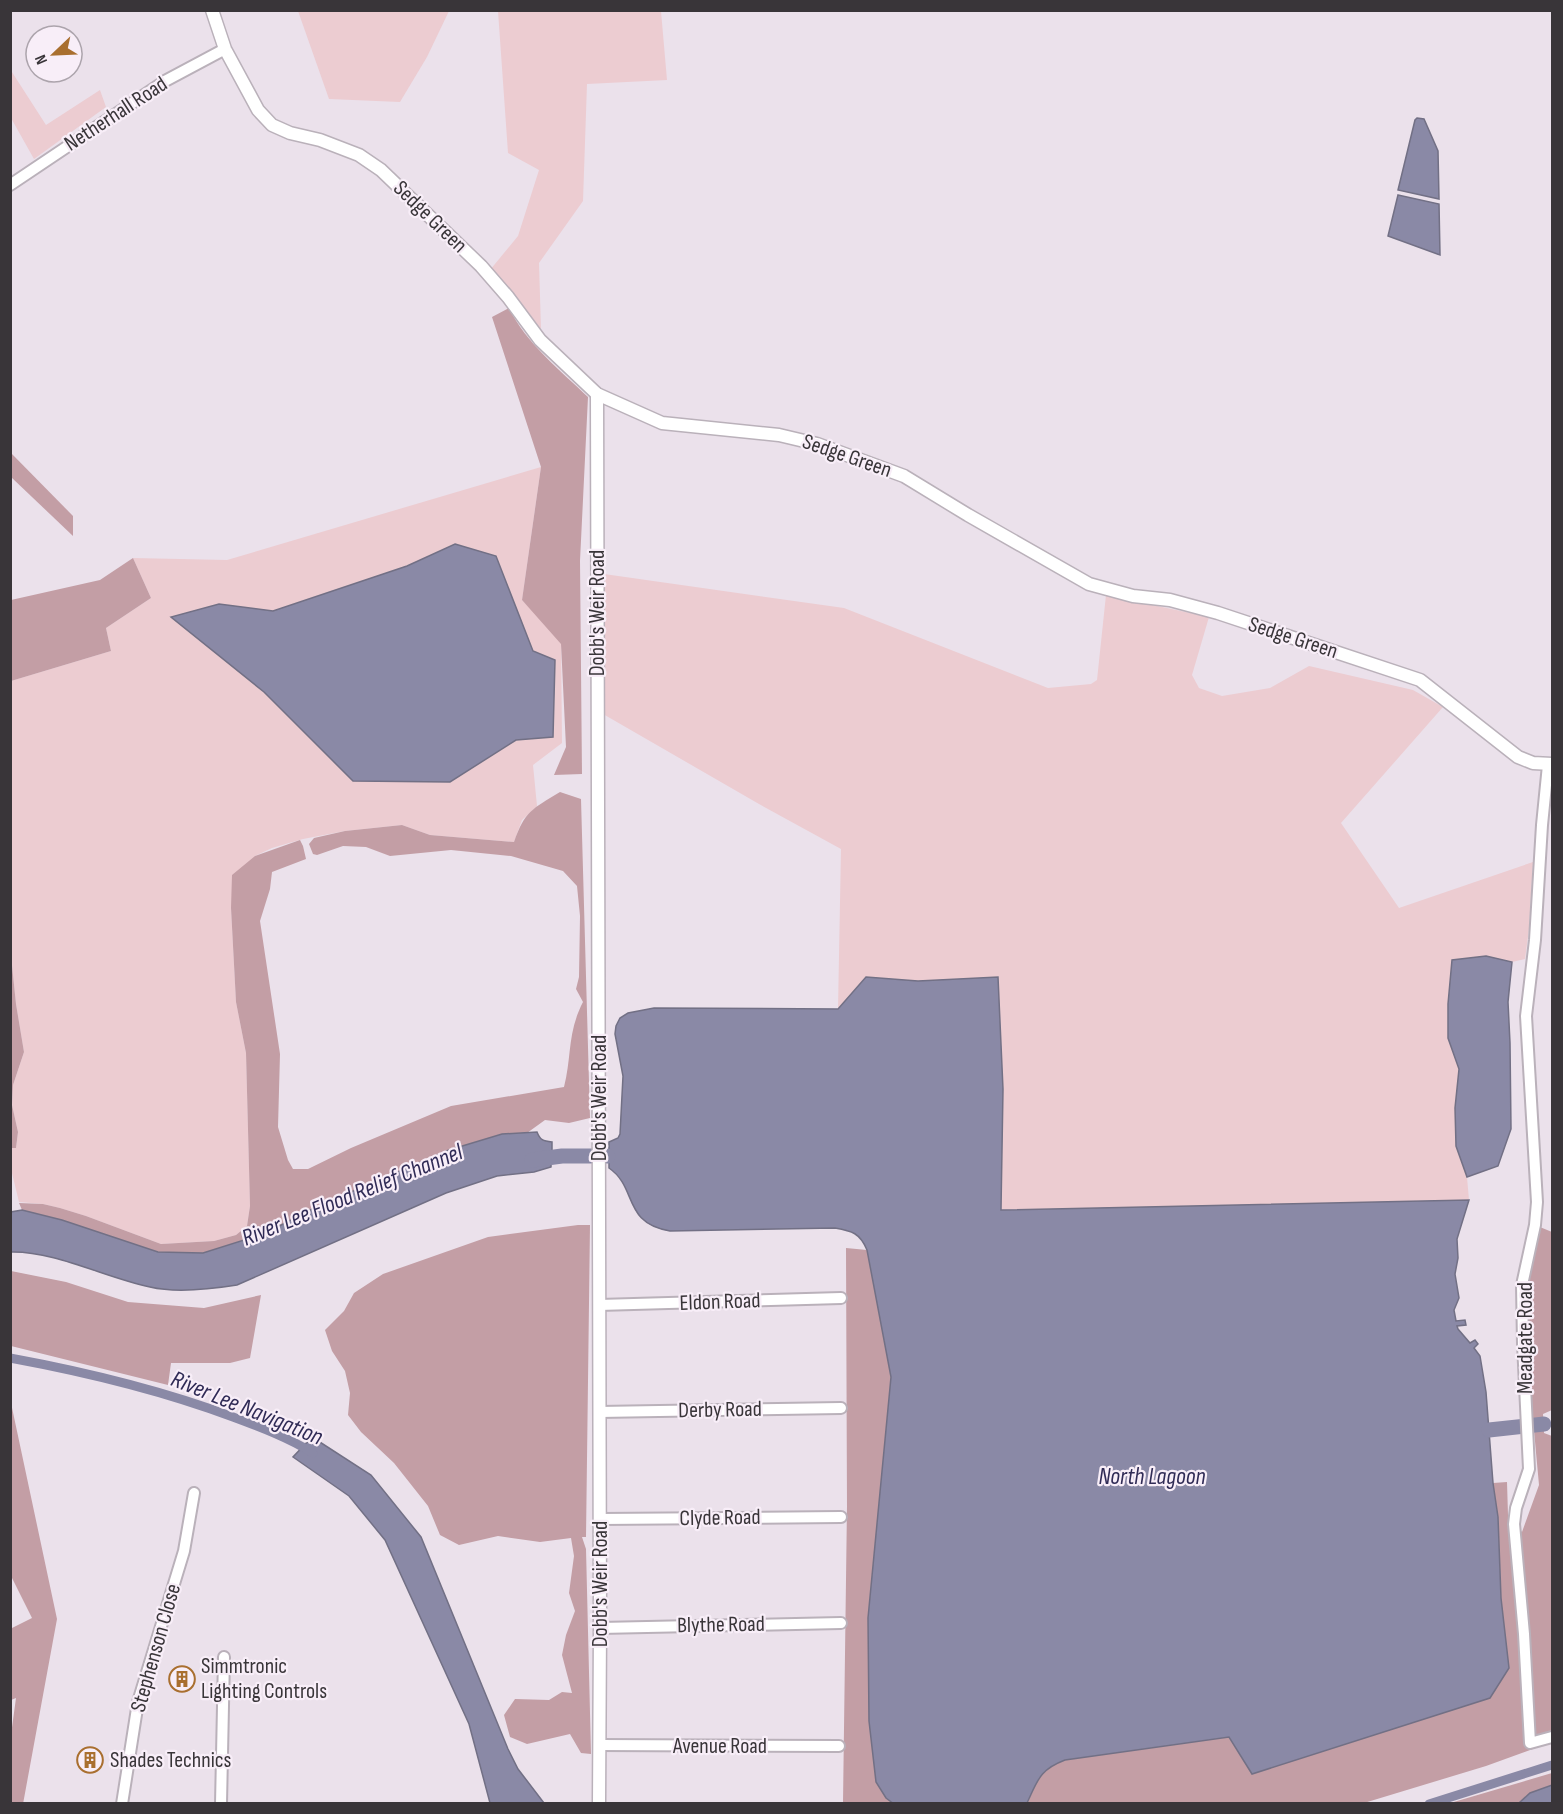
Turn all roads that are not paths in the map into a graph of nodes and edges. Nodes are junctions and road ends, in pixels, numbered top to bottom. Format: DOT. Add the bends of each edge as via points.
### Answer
graph roads {
  1 [pos="212,10"];
  2 [pos="225,49"];
  3 [pos="10,184"];
  4 [pos="597,394"];
  5 [pos="1550,765"];
  6 [pos="841,1298"];
  7 [pos="599,1305"];
  8 [pos="841,1408"];
  9 [pos="599,1412"];
  10 [pos="194,1493"];
  11 [pos="841,1517"];
  12 [pos="600,1519"];
  13 [pos="841,1623"];
  14 [pos="600,1628"];
  15 [pos="224,1657"];
  16 [pos="1552,1737"];
  17 [pos="600,1745"];
  18 [pos="839,1746"];
  19 [pos="122,1803"];
  20 [pos="221,1803"];
  21 [pos="599,1803"];
  1 -- 2 [label="street, Sedge Green"];
  2 -- 3 [label="street, Netherhall Road" via="165,81"];
  2 -- 4 [label="street, Sedge Green" via="258,110 272,125 359,155 381,170 481,266 540,340"];
  4 -- 5 [label="street, Sedge Green" via="662,423 788,437 904,476 1089,584 1133,596 1170,600 1420,680 1518,757"];
  4 -- 7 [label="street, Dobb's Weir Road"];
  5 -- 16 [label="street, Meadgate Road" via="1526,1016 1537,1202 1522,1285 1529,1469 1514,1524 1530,1743"];
  6 -- 7 [label="street, Eldon Road"];
  7 -- 9 [label="street, Dobb's Weir Road"];
  8 -- 9 [label="street, Derby Road"];
  9 -- 12 [label="street, Dobb's Weir Road"];
  10 -- 19 [label="street, Stephenson Close" via="184,1551 138,1702"];
  11 -- 12 [label="street, Clyde Road"];
  12 -- 14 [label="street, Dobb's Weir Road"];
  13 -- 14 [label="street, Blythe Road"];
  14 -- 17 [label="street, Dobb's Weir Road"];
  15 -- 20 [label="street"];
  17 -- 18 [label="street, Avenue Road"];
  17 -- 21 [label="street, Dobb's Weir Road"];
}
